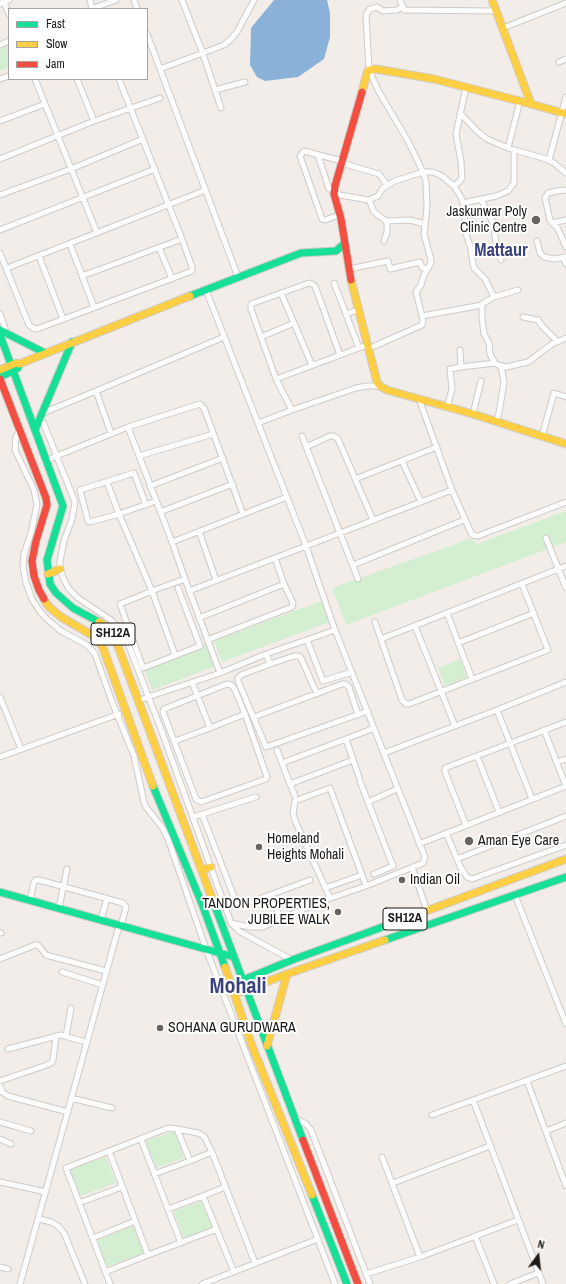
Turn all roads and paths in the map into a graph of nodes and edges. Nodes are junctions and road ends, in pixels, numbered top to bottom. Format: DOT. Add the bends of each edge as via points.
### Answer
graph roads {
  1 [pos="116,0"];
  2 [pos="182,0"];
  3 [pos="254,0"];
  4 [pos="400,0"];
  5 [pos="492,0"];
  6 [pos="4,1"];
  7 [pos="566,3"];
  8 [pos="403,6"];
  9 [pos="95,8"];
  10 [pos="496,10"];
  11 [pos="8,11"];
  12 [pos="503,28"];
  13 [pos="148,37"];
  14 [pos="203,54"];
  15 [pos="566,59"];
  16 [pos="559,62"];
  17 [pos="160,69"];
  18 [pos="369,70"];
  19 [pos="35,80"];
  20 [pos="77,80"];
  21 [pos="119,80"];
  22 [pos="245,82"];
  23 [pos="466,86"];
  24 [pos="215,90"];
  25 [pos="566,97"];
  26 [pos="160,98"];
  27 [pos="520,101"];
  28 [pos="45,104"];
  29 [pos="531,104"];
  30 [pos="130,108"];
  31 [pos="221,108"];
  32 [pos="460,113"];
  33 [pos="564,113"];
  34 [pos="0,121"];
  35 [pos="94,121"];
  36 [pos="58,135"];
  37 [pos="144,139"];
  38 [pos="508,148"];
  39 [pos="514,150"];
  40 [pos="318,155"];
  41 [pos="0,159"];
  42 [pos="549,160"];
  43 [pos="342,162"];
  44 [pos="71,169"];
  45 [pos="155,170"];
  46 [pos="423,172"];
  47 [pos="566,173"];
  48 [pos="387,185"];
  49 [pos="454,186"];
  50 [pos="206,190"];
  51 [pos="566,190"];
  52 [pos="332,192"];
  53 [pos="0,195"];
  54 [pos="83,198"];
  55 [pos="481,199"];
  56 [pos="369,200"];
  57 [pos="464,202"];
  58 [pos="169,205"];
  59 [pos="339,215"];
  60 [pos="566,220"];
  61 [pos="386,221"];
  62 [pos="552,223"];
  63 [pos="425,224"];
  64 [pos="0,230"];
  65 [pos="97,233"];
  66 [pos="182,239"];
  67 [pos="384,241"];
  68 [pos="537,241"];
  69 [pos="70,244"];
  70 [pos="344,244"];
  71 [pos="159,247"];
  72 [pos="566,247"];
  73 [pos="0,252"];
  74 [pos="39,256"];
  75 [pos="564,257"];
  76 [pos="501,260"];
  77 [pos="566,264"];
  78 [pos="7,268"];
  79 [pos="428,268"];
  80 [pos="349,269"];
  81 [pos="82,276"];
  82 [pos="238,277"];
  83 [pos="172,279"];
  84 [pos="334,282"];
  85 [pos="206,290"];
  86 [pos="518,290"];
  87 [pos="281,293"];
  88 [pos="494,298"];
  89 [pos="482,305"];
  90 [pos="94,307"];
  91 [pos="358,310"];
  92 [pos="0,314"];
  93 [pos="346,314"];
  94 [pos="422,316"];
  95 [pos="523,317"];
  96 [pos="63,319"];
  97 [pos="294,323"];
  98 [pos="3,329"];
  99 [pos="0,335"];
  100 [pos="224,337"];
  101 [pos="261,337"];
  102 [pos="566,338"];
  103 [pos="557,341"];
  104 [pos="72,342"];
  105 [pos="367,347"];
  106 [pos="359,348"];
  107 [pos="460,350"];
  108 [pos="45,353"];
  109 [pos="340,355"];
  110 [pos="495,362"];
  111 [pos="312,365"];
  112 [pos="501,366"];
  113 [pos="461,367"];
  114 [pos="12,368"];
  115 [pos="0,370"];
  116 [pos="0,378"];
  117 [pos="276,379"];
  118 [pos="481,381"];
  119 [pos="380,386"];
  120 [pos="96,391"];
  121 [pos="566,397"];
  122 [pos="419,398"];
  123 [pos="447,407"];
  124 [pos="292,410"];
  125 [pos="473,414"];
  126 [pos="42,415"];
  127 [pos="496,422"];
  128 [pos="258,423"];
  129 [pos="128,427"];
  130 [pos="35,430"];
  131 [pos="19,432"];
  132 [pos="111,433"];
  133 [pos="214,434"];
  134 [pos="302,436"];
  135 [pos="542,436"];
  136 [pos="566,444"];
  137 [pos="306,447"];
  138 [pos="437,447"];
  139 [pos="57,456"];
  140 [pos="139,456"];
  141 [pos="223,458"];
  142 [pos="48,460"];
  143 [pos="402,461"];
  144 [pos="34,470"];
  145 [pos="26,474"];
  146 [pos="355,479"];
  147 [pos="107,482"];
  148 [pos="233,484"];
  149 [pos="150,486"];
  150 [pos="452,490"];
  151 [pos="287,497"];
  152 [pos="156,501"];
  153 [pos="421,502"];
  154 [pos="566,502"];
  155 [pos="146,505"];
  156 [pos="160,512"];
  157 [pos="119,514"];
  158 [pos="243,514"];
  159 [pos="373,520"];
  160 [pos="464,520"];
  161 [pos="199,531"];
  162 [pos="340,532"];
  163 [pos="546,538"];
  164 [pos="172,542"];
  165 [pos="306,546"];
  166 [pos="275,558"];
  167 [pos="353,565"];
  168 [pos="566,566"];
  169 [pos="60,569"];
  170 [pos="559,570"];
  171 [pos="48,574"];
  172 [pos="358,579"];
  173 [pos="185,580"];
  174 [pos="216,580"];
  175 [pos="284,584"];
  176 [pos="522,584"];
  177 [pos="178,588"];
  178 [pos="566,588"];
  179 [pos="152,591"];
  180 [pos="189,591"];
  181 [pos="447,613"];
  182 [pos="534,614"];
  183 [pos="199,618"];
  184 [pos="375,622"];
  185 [pos="105,625"];
  186 [pos="415,626"];
  187 [pos="335,630"];
  188 [pos="97,638"];
  189 [pos="381,639"];
  190 [pos="208,640"];
  191 [pos="307,640"];
  192 [pos="458,643"];
  193 [pos="266,654"];
  194 [pos="175,655"];
  195 [pos="270,664"];
  196 [pos="352,672"];
  197 [pos="220,673"];
  198 [pos="472,679"];
  199 [pos="192,682"];
  200 [pos="566,682"];
  201 [pos="441,691"];
  202 [pos="317,694"];
  203 [pos="197,696"];
  204 [pos="0,697"];
  205 [pos="148,697"];
  206 [pos="138,701"];
  207 [pos="497,710"];
  208 [pos="368,711"];
  209 [pos="126,712"];
  210 [pos="245,714"];
  211 [pos="118,715"];
  212 [pos="358,715"];
  213 [pos="254,717"];
  214 [pos="566,722"];
  215 [pos="455,726"];
  216 [pos="210,728"];
  217 [pos="374,728"];
  218 [pos="544,730"];
  219 [pos="346,739"];
  220 [pos="175,742"];
  221 [pos="510,743"];
  222 [pos="21,749"];
  223 [pos="277,750"];
  224 [pos="384,752"];
  225 [pos="477,756"];
  226 [pos="0,757"];
  227 [pos="566,759"];
  228 [pos="353,760"];
  229 [pos="556,762"];
  230 [pos="282,763"];
  231 [pos="290,784"];
  232 [pos="566,786"];
  233 [pos="397,789"];
  234 [pos="256,796"];
  235 [pos="295,796"];
  236 [pos="532,799"];
  237 [pos="368,802"];
  238 [pos="499,812"];
  239 [pos="202,814"];
  240 [pos="566,816"];
  241 [pos="193,817"];
  242 [pos="205,822"];
  243 [pos="196,825"];
  244 [pos="466,825"];
  245 [pos="446,833"];
  246 [pos="419,844"];
  247 [pos="566,845"];
  248 [pos="457,859"];
  249 [pos="566,859"];
  250 [pos="211,867"];
  251 [pos="412,867"];
  252 [pos="67,869"];
  253 [pos="202,870"];
  254 [pos="374,874"];
  255 [pos="363,877"];
  256 [pos="566,877"];
  257 [pos="310,880"];
  258 [pos="366,886"];
  259 [pos="63,887"];
  260 [pos="326,890"];
  261 [pos="0,892"];
  262 [pos="270,895"];
  263 [pos="515,895"];
  264 [pos="107,898"];
  265 [pos="330,898"];
  266 [pos="30,900"];
  267 [pos="58,908"];
  268 [pos="427,911"];
  269 [pos="281,919"];
  270 [pos="101,920"];
  271 [pos="231,923"];
  272 [pos="120,926"];
  273 [pos="223,927"];
  274 [pos="206,949"];
  275 [pos="220,953"];
  276 [pos="234,957"];
  277 [pos="0,959"];
  278 [pos="292,960"];
  279 [pos="62,972"];
  280 [pos="106,972"];
  281 [pos="287,974"];
  282 [pos="243,979"];
  283 [pos="103,985"];
  284 [pos="231,985"];
  285 [pos="247,989"];
  286 [pos="235,994"];
  287 [pos="71,1008"];
  288 [pos="566,1024"];
  289 [pos="56,1036"];
  290 [pos="66,1036"];
  291 [pos="86,1042"];
  292 [pos="267,1046"];
  293 [pos="8,1049"];
  294 [pos="566,1066"];
  295 [pos="0,1081"];
  296 [pos="527,1081"];
  297 [pos="0,1086"];
  298 [pos="71,1098"];
  299 [pos="473,1100"];
  300 [pos="112,1108"];
  301 [pos="68,1112"];
  302 [pos="432,1115"];
  303 [pos="294,1117"];
  304 [pos="0,1122"];
  305 [pos="566,1123"];
  306 [pos="177,1129"];
  307 [pos="546,1130"];
  308 [pos="31,1131"];
  309 [pos="141,1138"];
  310 [pos="0,1139"];
  311 [pos="11,1144"];
  312 [pos="490,1146"];
  313 [pos="109,1151"];
  314 [pos="212,1152"];
  315 [pos="382,1157"];
  316 [pos="190,1161"];
  317 [pos="154,1174"];
  318 [pos="0,1182"];
  319 [pos="393,1183"];
  320 [pos="566,1186"];
  321 [pos="122,1187"];
  322 [pos="225,1187"];
  323 [pos="46,1192"];
  324 [pos="204,1196"];
  325 [pos="79,1203"];
  326 [pos="168,1209"];
  327 [pos="39,1219"];
  328 [pos="518,1220"];
  329 [pos="135,1221"];
  330 [pos="217,1229"];
  331 [pos="475,1236"];
  332 [pos="92,1238"];
  333 [pos="318,1239"];
  334 [pos="181,1243"];
  335 [pos="148,1254"];
  336 [pos="420,1257"];
  337 [pos="255,1263"];
  338 [pos="0,1267"];
  339 [pos="8,1269"];
  340 [pos="105,1272"];
  341 [pos="234,1272"];
  342 [pos="538,1273"];
  343 [pos="366,1274"];
  344 [pos="20,1284"];
  345 [pos="85,1284"];
  346 [pos="110,1284"];
  347 [pos="202,1284"];
  348 [pos="335,1284"];
  349 [pos="347,1284"];
  350 [pos="358,1284"];
  351 [pos="370,1284"];
  352 [pos="494,1284"];
  353 [pos="510,1284"];
  354 [pos="543,1284"];
  1 -- 9 [label="street"];
  2 -- 14 [label="street"];
  3 -- 14 [label="street" via="231,39"];
  4 -- 8 [label="street"];
  5 -- 10 [label="main road"];
  6 -- 11 [label="street"];
  7 -- 12 [label="street"];
  8 -- 10 [label="street" via="404,10"];
  8 -- 18 [label="street" via="397,10 383,11 377,7 370,9 366,15"];
  10 -- 12 [label="main road"];
  12 -- 29 [label="main road"];
  13 -- 17 [label="street"];
  14 -- 17 [label="street"];
  14 -- 24 [label="street"];
  15 -- 16 [label="street"];
  17 -- 50 [label="street"];
  18 -- 23 [label="main road" via="394,71"];
  18 -- 43 [label="main road"];
  18 -- 46 [label="street"];
  19 -- 28 [label="street"];
  20 -- 35 [label="street"];
  21 -- 30 [label="street"];
  22 -- 24 [label="street"];
  23 -- 27 [label="main road"];
  23 -- 32 [label="street"];
  24 -- 31 [label="street"];
  25 -- 33 [label="street"];
  26 -- 30 [label="street"];
  27 -- 29 [label="main road"];
  27 -- 38 [label="street"];
  28 -- 34 [label="street"];
  28 -- 36 [label="street"];
  29 -- 33 [label="main road"];
  30 -- 35 [label="street"];
  30 -- 37 [label="street"];
  32 -- 38 [label="street" via="487,139"];
  32 -- 49 [label="street" via="456,141 462,178"];
  33 -- 42 [label="street"];
  35 -- 36 [label="street"];
  36 -- 41 [label="street"];
  36 -- 44 [label="street"];
  37 -- 44 [label="street"];
  37 -- 45 [label="street"];
  38 -- 39 [label="street"];
  39 -- 42 [label="street"];
  39 -- 55 [label="street" via="513,186 500,195"];
  40 -- 43 [label="street"];
  40 -- 52 [label="street"];
  40 -- 59 [label="street" via="304,151 300,156 322,219"];
  42 -- 47 [label="street"];
  43 -- 48 [label="street" via="379,174"];
  43 -- 52 [label="main road"];
  44 -- 53 [label="street"];
  44 -- 54 [label="street"];
  45 -- 54 [label="street"];
  45 -- 58 [label="street"];
  46 -- 48 [label="street"];
  46 -- 49 [label="street" via="437,174"];
  46 -- 63 [label="street" via="427,199"];
  48 -- 56 [label="street" via="378,196"];
  49 -- 57 [label="street"];
  50 -- 58 [label="street"];
  50 -- 82 [label="street"];
  51 -- 62 [label="street" via="546,195 545,201"];
  52 -- 56 [label="street"];
  52 -- 59 [label="main road"];
  54 -- 64 [label="street"];
  54 -- 65 [label="street"];
  55 -- 57 [label="street"];
  55 -- 76 [label="street" via="494,222"];
  56 -- 61 [label="street" via="374,212"];
  57 -- 88 [label="street" via="465,231 473,264"];
  58 -- 65 [label="street"];
  58 -- 66 [label="street"];
  59 -- 70 [label="main road"];
  60 -- 62 [label="street"];
  61 -- 63 [label="street" via="410,220"];
  61 -- 67 [label="street" via="388,230"];
  62 -- 72 [label="street" via="558,229"];
  63 -- 79 [label="street" via="424,234 431,260"];
  65 -- 69 [label="street"];
  66 -- 71 [label="street"];
  66 -- 83 [label="street" via="192,271"];
  68 -- 75 [label="street" via="542,256 554,259"];
  69 -- 74 [label="street"];
  69 -- 81 [label="street"];
  70 -- 80 [label="main road"];
  70 -- 82 [label="main road" via="336,251 301,253"];
  71 -- 81 [label="street"];
  71 -- 83 [label="street"];
  73 -- 78 [label="street"];
  74 -- 78 [label="street"];
  74 -- 96 [label="street"];
  75 -- 77 [label="street"];
  78 -- 96 [label="street" via="29,325 37,329"];
  79 -- 80 [label="street" via="422,268 420,262 390,269 388,261"];
  79 -- 94 [label="street" via="416,292"];
  80 -- 91 [label="main road"];
  81 -- 90 [label="street"];
  82 -- 85 [label="main road"];
  83 -- 90 [label="street"];
  84 -- 93 [label="street"];
  85 -- 100 [label="street"];
  85 -- 104 [label="main road"];
  86 -- 88 [label="street"];
  87 -- 97 [label="street"];
  87 -- 101 [label="street" via="252,304 251,309"];
  87 -- 109 [label="street" via="309,283 314,286"];
  88 -- 89 [label="street"];
  89 -- 94 [label="street"];
  89 -- 110 [label="street" via="484,334"];
  90 -- 96 [label="street"];
  91 -- 93 [label="street"];
  91 -- 105 [label="main road"];
  92 -- 98 [label="street"];
  93 -- 106 [label="street"];
  94 -- 105 [label="street" via="422,325"];
  95 -- 103 [label="street" via="538,320"];
  97 -- 101 [label="street"];
  97 -- 111 [label="street"];
  98 -- 108 [label="main road"];
  99 -- 114 [label="main road, SH12A"];
  100 -- 120 [label="street"];
  100 -- 128 [label="street"];
  101 -- 117 [label="street"];
  102 -- 103 [label="street"];
  103 -- 112 [label="street" via="528,362"];
  104 -- 108 [label="main road"];
  104 -- 126 [label="main road"];
  105 -- 106 [label="street"];
  105 -- 119 [label="main road"];
  106 -- 109 [label="street"];
  107 -- 113 [label="street"];
  108 -- 114 [label="main road" via="16,363"];
  109 -- 111 [label="street"];
  110 -- 112 [label="street"];
  110 -- 113 [label="street"];
  111 -- 117 [label="street"];
  112 -- 127 [label="street" via="504,382"];
  113 -- 123 [label="street" via="450,369 452,389"];
  114 -- 115 [label="main road"];
  114 -- 116 [label="main road"];
  114 -- 130 [label="main road, SH12A"];
  116 -- 131 [label="main road, SH12A"];
  117 -- 124 [label="street"];
  118 -- 125 [label="street"];
  119 -- 122 [label="main road"];
  119 -- 124 [label="street" via="356,388"];
  120 -- 126 [label="street"];
  120 -- 132 [label="street"];
  121 -- 135 [label="street" via="554,393"];
  122 -- 123 [label="main road"];
  122 -- 138 [label="street"];
  123 -- 125 [label="main road"];
  124 -- 128 [label="street"];
  125 -- 127 [label="main road"];
  126 -- 130 [label="main road"];
  126 -- 139 [label="street"];
  127 -- 135 [label="main road"];
  128 -- 151 [label="street"];
  129 -- 132 [label="street"];
  129 -- 133 [label="street" via="200,404"];
  129 -- 140 [label="street"];
  130 -- 142 [label="main road, SH12A"];
  131 -- 144 [label="main road, SH12A"];
  131 -- 145 [label="street" via="16,437 16,450"];
  132 -- 139 [label="street"];
  133 -- 140 [label="street"];
  133 -- 141 [label="street"];
  134 -- 137 [label="street"];
  135 -- 136 [label="main road"];
  137 -- 146 [label="street" via="334,436 338,439"];
  137 -- 162 [label="street"];
  138 -- 143 [label="street"];
  138 -- 150 [label="street"];
  139 -- 142 [label="street"];
  139 -- 169 [label="street" via="75,502 64,541"];
  140 -- 149 [label="street"];
  141 -- 148 [label="street"];
  141 -- 149 [label="street"];
  142 -- 171 [label="main road, SH12A" via="63,506 47,560"];
  143 -- 146 [label="street"];
  143 -- 153 [label="street"];
  144 -- 145 [label="main road"];
  144 -- 188 [label="main road, SH12A" via="47,505 32,561 39,590 49,607 61,617"];
  145 -- 211 [label="street" via="34,490 37,506 23,566 32,599 49,621 87,645 95,654"];
  146 -- 159 [label="street"];
  147 -- 155 [label="street" via="134,473"];
  147 -- 157 [label="street"];
  147 -- 157 [label="street" via="80,490 88,521"];
  148 -- 156 [label="street"];
  148 -- 158 [label="street"];
  149 -- 152 [label="street"];
  150 -- 153 [label="street"];
  150 -- 160 [label="street"];
  151 -- 158 [label="street"];
  151 -- 165 [label="street"];
  152 -- 155 [label="street"];
  152 -- 156 [label="street"];
  153 -- 159 [label="street"];
  154 -- 160 [label="street" via="478,536 472,535"];
  155 -- 157 [label="street"];
  156 -- 164 [label="street"];
  157 -- 179 [label="street"];
  158 -- 161 [label="street"];
  159 -- 162 [label="street"];
  160 -- 167 [label="street"];
  161 -- 164 [label="street"];
  161 -- 174 [label="street"];
  162 -- 165 [label="street"];
  162 -- 167 [label="street"];
  163 -- 170 [label="street"];
  164 -- 173 [label="street"];
  165 -- 166 [label="street"];
  165 -- 187 [label="street"];
  166 -- 174 [label="street"];
  166 -- 175 [label="street"];
  167 -- 172 [label="street"];
  168 -- 170 [label="street"];
  169 -- 171 [label="main road"];
  169 -- 205 [label="street" via="69,589 119,628 134,658"];
  170 -- 176 [label="street"];
  170 -- 178 [label="street"];
  171 -- 185 [label="main road, SH12A" via="50,584 56,593 73,608"];
  173 -- 179 [label="street"];
  173 -- 180 [label="street"];
  174 -- 180 [label="street"];
  175 -- 183 [label="street"];
  175 -- 190 [label="street" via="293,603 292,607"];
  176 -- 181 [label="street"];
  176 -- 182 [label="street"];
  177 -- 194 [label="street" via="200,646"];
  179 -- 194 [label="street"];
  179 -- 194 [label="street" via="120,604 143,668"];
  180 -- 183 [label="street"];
  181 -- 186 [label="street"];
  181 -- 192 [label="street"];
  182 -- 192 [label="street"];
  182 -- 198 [label="street" via="548,650"];
  183 -- 190 [label="street"];
  184 -- 189 [label="street"];
  185 -- 188 [label="main road"];
  185 -- 206 [label="main road, SH12A" via="113,633"];
  186 -- 189 [label="street"];
  186 -- 201 [label="street"];
  187 -- 191 [label="street"];
  187 -- 196 [label="street"];
  188 -- 209 [label="main road, SH12A"];
  189 -- 201 [label="street" via="403,703 409,704"];
  190 -- 197 [label="street"];
  191 -- 193 [label="street"];
  191 -- 196 [label="street" via="323,681"];
  192 -- 198 [label="street"];
  193 -- 195 [label="street"];
  193 -- 197 [label="street"];
  195 -- 202 [label="street" via="299,656"];
  195 -- 213 [label="street" via="238,678"];
  196 -- 208 [label="street"];
  197 -- 199 [label="street"];
  198 -- 201 [label="street"];
  199 -- 203 [label="street"];
  199 -- 205 [label="street"];
  200 -- 207 [label="street"];
  201 -- 215 [label="street"];
  202 -- 212 [label="street" via="345,684 349,687"];
  202 -- 213 [label="street"];
  203 -- 210 [label="street" via="227,684 231,686"];
  203 -- 216 [label="street"];
  203 -- 220 [label="street" via="164,709"];
  204 -- 222 [label="street"];
  205 -- 206 [label="street"];
  205 -- 241 [label="street"];
  206 -- 253 [label="main road, SH12A"];
  207 -- 215 [label="street"];
  207 -- 221 [label="street"];
  208 -- 212 [label="street"];
  208 -- 217 [label="street"];
  209 -- 211 [label="street"];
  209 -- 275 [label="main road, SH12A"];
  210 -- 216 [label="street"];
  210 -- 220 [label="street" via="267,775 266,779 204,802 198,801"];
  211 -- 222 [label="street"];
  211 -- 274 [label="street" via="137,766 144,802 165,833"];
  212 -- 213 [label="street" via="266,747"];
  214 -- 218 [label="street"];
  215 -- 224 [label="street"];
  216 -- 220 [label="street"];
  217 -- 219 [label="street"];
  217 -- 224 [label="street"];
  218 -- 221 [label="street"];
  218 -- 229 [label="street"];
  219 -- 228 [label="street"];
  219 -- 230 [label="street"];
  221 -- 225 [label="street"];
  221 -- 236 [label="street"];
  222 -- 226 [label="street"];
  223 -- 230 [label="street"];
  224 -- 233 [label="street"];
  225 -- 238 [label="street"];
  225 -- 244 [label="street" via="444,770"];
  227 -- 229 [label="street"];
  228 -- 231 [label="street"];
  228 -- 237 [label="street"];
  229 -- 232 [label="street"];
  230 -- 231 [label="street"];
  231 -- 235 [label="street"];
  232 -- 236 [label="street"];
  233 -- 237 [label="street"];
  233 -- 246 [label="street"];
  234 -- 239 [label="street"];
  236 -- 238 [label="street"];
  237 -- 254 [label="street" via="393,866"];
  238 -- 244 [label="street"];
  239 -- 241 [label="street"];
  239 -- 242 [label="street"];
  240 -- 248 [label="street"];
  241 -- 243 [label="street"];
  242 -- 243 [label="street"];
  242 -- 262 [label="street" via="236,902 243,905"];
  243 -- 250 [label="street"];
  244 -- 245 [label="street"];
  245 -- 246 [label="street"];
  245 -- 248 [label="street"];
  246 -- 251 [label="street" via="425,860"];
  247 -- 248 [label="street" via="472,879 467,877"];
  249 -- 268 [label="main road, SH12A"];
  250 -- 253 [label="main road"];
  250 -- 271 [label="street"];
  251 -- 258 [label="street"];
  251 -- 268 [label="street"];
  252 -- 259 [label="street"];
  253 -- 273 [label="main road, SH12A"];
  255 -- 258 [label="street"];
  255 -- 260 [label="street"];
  255 -- 260 [label="street" via="330,788 295,801 294,818"];
  256 -- 263 [label="main road, SH12A"];
  257 -- 262 [label="street"];
  258 -- 265 [label="street"];
  259 -- 264 [label="street"];
  259 -- 266 [label="street" via="36,880"];
  259 -- 267 [label="street"];
  260 -- 265 [label="street"];
  261 -- 266 [label="main road"];
  262 -- 269 [label="street"];
  263 -- 281 [label="main road, SH12A"];
  263 -- 288 [label="street"];
  264 -- 270 [label="street"];
  264 -- 272 [label="street" via="125,905"];
  265 -- 269 [label="street"];
  266 -- 267 [label="main road"];
  267 -- 270 [label="main road"];
  268 -- 278 [label="main road, SH12A"];
  269 -- 271 [label="street" via="257,928"];
  270 -- 272 [label="main road"];
  271 -- 273 [label="main road"];
  271 -- 278 [label="street" via="239,931"];
  272 -- 274 [label="main road"];
  272 -- 280 [label="street"];
  273 -- 276 [label="main road, SH12A"];
  274 -- 275 [label="main road"];
  274 -- 333 [label="street"];
  275 -- 276 [label="main road"];
  275 -- 284 [label="main road, SH12A"];
  276 -- 282 [label="main road, SH12A"];
  277 -- 280 [label="street" via="38,945 46,955"];
  278 -- 282 [label="main road, SH12A"];
  279 -- 283 [label="street"];
  280 -- 283 [label="street"];
  281 -- 285 [label="main road, SH12A"];
  281 -- 292 [label="main road"];
  282 -- 284 [label="main road, SH12A"];
  282 -- 285 [label="main road, SH12A"];
  283 -- 291 [label="street"];
  284 -- 286 [label="main road, SH12A"];
  285 -- 286 [label="main road, SH12A"];
  285 -- 292 [label="main road"];
  286 -- 349 [label="main road" via="252,1046"];
  287 -- 290 [label="street"];
  289 -- 290 [label="street"];
  289 -- 293 [label="street"];
  289 -- 295 [label="street" via="51,1062"];
  290 -- 291 [label="street"];
  291 -- 298 [label="street"];
  292 -- 303 [label="main road"];
  294 -- 296 [label="street"];
  296 -- 299 [label="street"];
  296 -- 307 [label="street"];
  297 -- 301 [label="street" via="2,1092 8,1096"];
  298 -- 300 [label="street"];
  298 -- 301 [label="street"];
  299 -- 302 [label="street"];
  299 -- 312 [label="street"];
  301 -- 323 [label="street"];
  303 -- 343 [label="street" via="311,1130"];
  303 -- 350 [label="main road"];
  304 -- 308 [label="street"];
  305 -- 307 [label="street"];
  306 -- 309 [label="street" via="168,1128"];
  306 -- 314 [label="street" via="202,1135"];
  306 -- 316 [label="street"];
  307 -- 320 [label="street"];
  309 -- 313 [label="street"];
  309 -- 317 [label="street"];
  310 -- 311 [label="street"];
  312 -- 319 [label="street"];
  312 -- 328 [label="street"];
  313 -- 321 [label="street"];
  313 -- 325 [label="street" via="66,1168"];
  314 -- 316 [label="street"];
  314 -- 322 [label="street"];
  315 -- 319 [label="street"];
  316 -- 317 [label="street"];
  317 -- 326 [label="street"];
  318 -- 323 [label="street"];
  319 -- 336 [label="street"];
  321 -- 325 [label="street"];
  321 -- 329 [label="street"];
  322 -- 324 [label="street"];
  322 -- 337 [label="street"];
  323 -- 327 [label="street"];
  324 -- 326 [label="street"];
  324 -- 330 [label="street"];
  325 -- 332 [label="street"];
  326 -- 334 [label="street"];
  327 -- 344 [label="street"];
  327 -- 345 [label="street" via="51,1222 64,1233"];
  328 -- 331 [label="street"];
  328 -- 342 [label="street"];
  329 -- 332 [label="street"];
  329 -- 335 [label="street"];
  330 -- 334 [label="street"];
  330 -- 341 [label="street"];
  331 -- 336 [label="street"];
  331 -- 352 [label="street"];
  332 -- 340 [label="street"];
  333 -- 337 [label="street"];
  333 -- 348 [label="street"];
  334 -- 335 [label="street"];
  335 -- 340 [label="street"];
  336 -- 343 [label="street"];
  337 -- 341 [label="street"];
  338 -- 339 [label="street"];
  340 -- 346 [label="street"];
  341 -- 347 [label="street"];
  342 -- 353 [label="street"];
  342 -- 354 [label="street"];
  343 -- 351 [label="street"];
}
